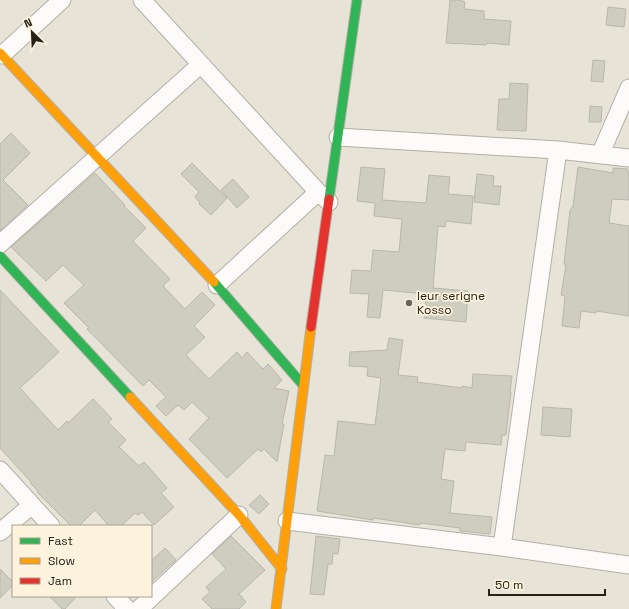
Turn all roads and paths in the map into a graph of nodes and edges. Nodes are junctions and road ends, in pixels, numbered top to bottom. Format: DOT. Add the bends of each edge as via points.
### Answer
graph roads {
  1 [pos="62,0"];
  2 [pos="142,0"];
  3 [pos="357,0"];
  4 [pos="1,54"];
  5 [pos="200,65"];
  6 [pos="629,88"];
  7 [pos="338,137"];
  8 [pos="558,150"];
  9 [pos="600,155"];
  10 [pos="98,157"];
  11 [pos="629,158"];
  12 [pos="323,197"];
  13 [pos="0,244"];
  14 [pos="0,256"];
  15 [pos="217,284"];
  16 [pos="303,385"];
  17 [pos="0,470"];
  18 [pos="32,505"];
  19 [pos="239,515"];
  20 [pos="287,521"];
  21 [pos="50,525"];
  22 [pos="0,532"];
  23 [pos="502,547"];
  24 [pos="629,565"];
  25 [pos="282,569"];
  26 [pos="116,597"];
  27 [pos="152,597"];
  28 [pos="152,597"];
  29 [pos="127,609"];
  30 [pos="139,609"];
  31 [pos="276,609"];
  1 -- 4 [label="street"];
  2 -- 5 [label="street"];
  3 -- 7 [label="street"];
  4 -- 10 [label="street"];
  5 -- 10 [label="street"];
  5 -- 12 [label="street"];
  6 -- 9 [label="street"];
  7 -- 8 [label="street"];
  7 -- 12 [label="street"];
  8 -- 9 [label="street"];
  8 -- 23 [label="street"];
  9 -- 11 [label="street"];
  10 -- 13 [label="street"];
  10 -- 15 [label="street"];
  12 -- 15 [label="street"];
  12 -- 16 [label="street"];
  14 -- 19 [label="street"];
  15 -- 16 [label="street"];
  16 -- 20 [label="street"];
  17 -- 18 [label="street"];
  18 -- 21 [label="street"];
  18 -- 22 [label="street"];
  19 -- 25 [label="street"];
  19 -- 28 [label="street"];
  20 -- 23 [label="street"];
  20 -- 25 [label="street"];
  23 -- 24 [label="street"];
  25 -- 31 [label="street"];
  26 -- 29 [label="street"];
  27 -- 30 [label="street"];
}
